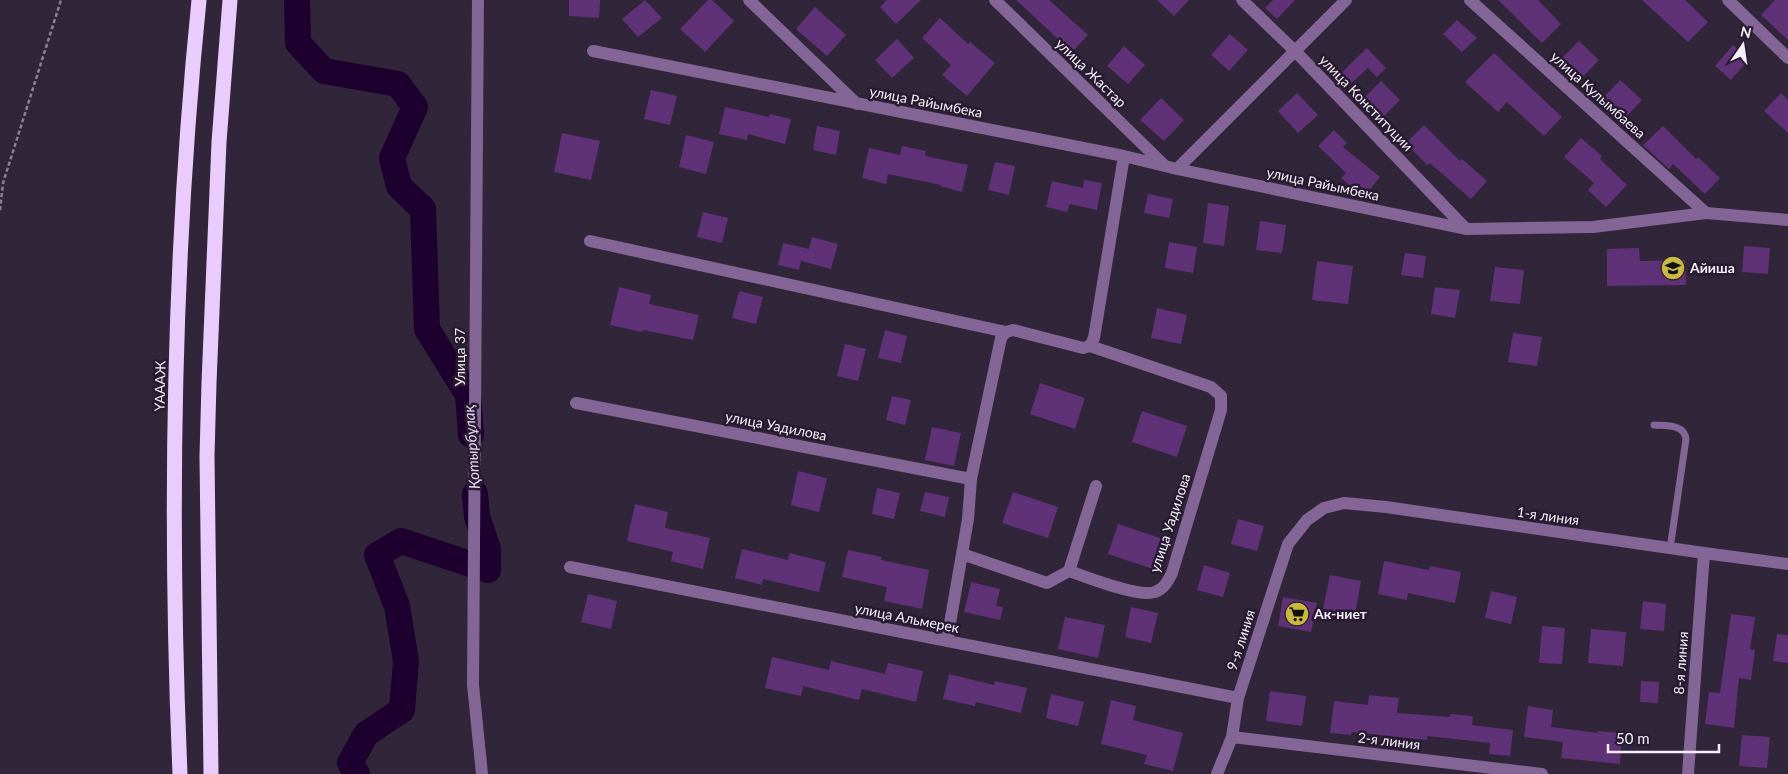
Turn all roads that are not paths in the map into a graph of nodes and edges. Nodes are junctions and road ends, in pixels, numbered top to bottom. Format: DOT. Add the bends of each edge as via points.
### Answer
graph roads {
  1 [pos="199,0"];
  2 [pos="230,0"];
  3 [pos="478,0"];
  4 [pos="749,0"];
  5 [pos="995,0"];
  6 [pos="1242,0"];
  7 [pos="1346,0"];
  8 [pos="1470,0"];
  9 [pos="1728,0"];
  10 [pos="593,51"];
  11 [pos="1296,52"];
  12 [pos="1788,58"];
  13 [pos="857,104"];
  14 [pos="1124,156"];
  15 [pos="1171,168"];
  16 [pos="1706,213"];
  17 [pos="1788,220"];
  18 [pos="1466,229"];
  19 [pos="590,241"];
  20 [pos="1006,332"];
  21 [pos="1090,346"];
  22 [pos="576,403"];
  23 [pos="1654,425"];
  24 [pos="971,479"];
  25 [pos="1096,486"];
  26 [pos="1307,520"];
  27 [pos="1670,549"];
  28 [pos="1704,553"];
  29 [pos="962,554"];
  30 [pos="1788,564"];
  31 [pos="570,567"];
  32 [pos="1069,572"];
  33 [pos="947,641"];
  34 [pos="1238,698"];
  35 [pos="1232,737"];
  36 [pos="180,774"];
  37 [pos="211,774"];
  38 [pos="482,774"];
  39 [pos="1217,774"];
  40 [pos="1542,774"];
  41 [pos="1688,774"];
  1 -- 36 [label="highway, ҮАААЖ" via="178,301 176,615"];
  2 -- 37 [label="highway" via="219,142 208,392"];
  3 -- 38 [label="street, Улица 37" via="473,685"];
  4 -- 13 [label="street, улица Райымбека"];
  5 -- 15 [label="street, улица Жастар"];
  6 -- 11 [label="street, улица Конституции"];
  7 -- 11 [label="street"];
  8 -- 16 [label="street, улица Кулымбаева"];
  9 -- 12 [label="street"];
  10 -- 13 [label="street, улица Райымбека"];
  11 -- 15 [label="street"];
  11 -- 18 [label="street, улица Конституции"];
  13 -- 14 [label="street, улица Райымбека"];
  14 -- 15 [label="street, улица Райымбека"];
  14 -- 21 [label="street" via="1094,338"];
  15 -- 18 [label="street, улица Райымбека"];
  16 -- 17 [label="street, улица Райымбека"];
  16 -- 18 [label="street, улица Райымбека" via="1593,227"];
  19 -- 20 [label="street"];
  20 -- 21 [label="street" via="1020,331 1083,348"];
  20 -- 24 [label="street" via="1001,338"];
  21 -- 32 [label="street, улица Уадилова" via="1211,387 1221,396 1220,410 1166,584 1155,592 1141,594"];
  22 -- 24 [label="street, улица Уадилова"];
  23 -- 27 [label="lane" via="1680,428 1686,438"];
  24 -- 29 [label="street"];
  25 -- 32 [label="street"];
  26 -- 27 [label="street, 1-я линия" via="1324,508 1344,503"];
  26 -- 34 [label="street, 9-я линия" via="1288,544"];
  27 -- 28 [label="street, 1-я линия"];
  28 -- 30 [label="street, 1-я линия"];
  28 -- 41 [label="street, 8-я линия"];
  29 -- 32 [label="street" via="1047,583"];
  29 -- 33 [label="street"];
  31 -- 33 [label="street, улица Альмерек"];
  33 -- 34 [label="street, улица Альмерек"];
  34 -- 35 [label="street, 9-я линия"];
  35 -- 39 [label="street, 9-я линия"];
  35 -- 40 [label="street, 2-я линия"];
}
